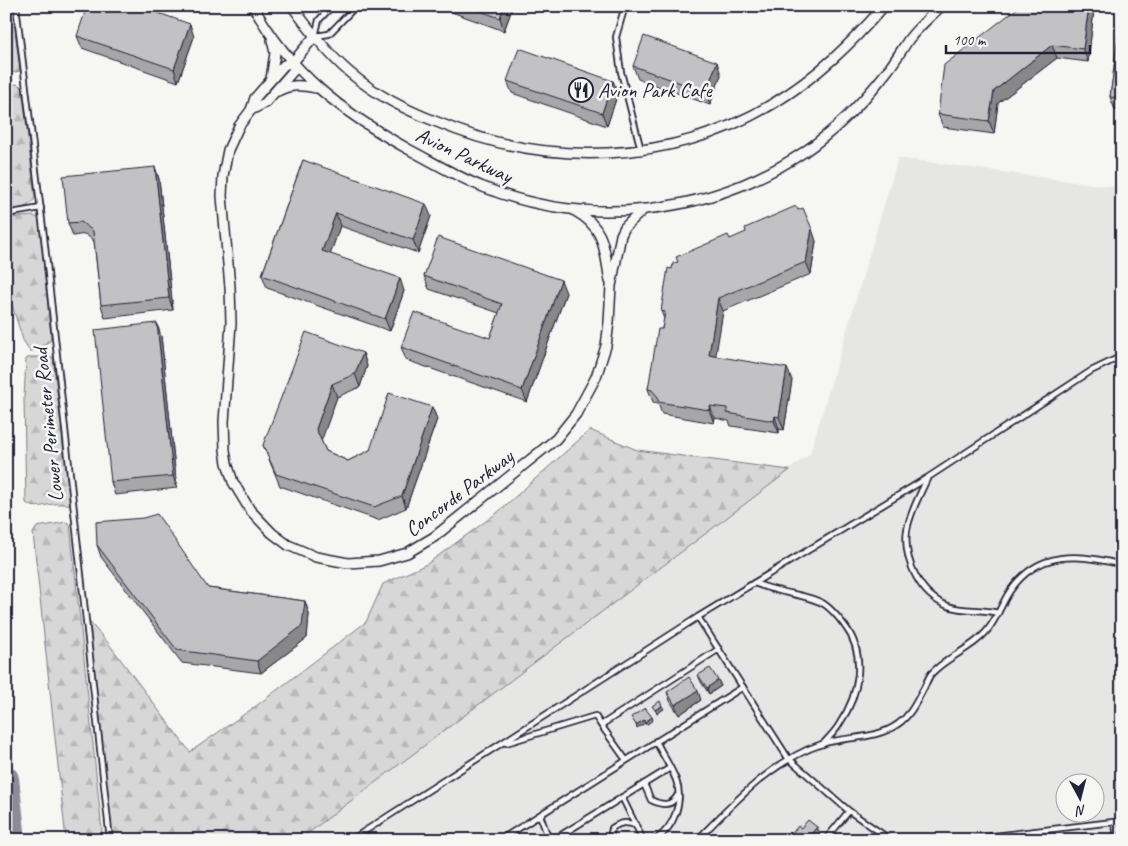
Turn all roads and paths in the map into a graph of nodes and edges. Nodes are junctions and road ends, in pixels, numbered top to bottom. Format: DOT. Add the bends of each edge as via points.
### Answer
graph roads {
  1 [pos="16,6"];
  2 [pos="253,6"];
  3 [pos="292,6"];
  4 [pos="332,6"];
  5 [pos="625,6"];
  6 [pos="884,6"];
  7 [pos="941,6"];
  8 [pos="355,7"];
  9 [pos="271,35"];
  10 [pos="315,36"];
  11 [pos="294,62"];
  12 [pos="270,82"];
  13 [pos="316,88"];
  14 [pos="274,94"];
  15 [pos="250,110"];
  16 [pos="641,150"];
  17 [pos="41,208"];
  18 [pos="644,209"];
  19 [pos="573,210"];
  20 [pos="6,214"];
  21 [pos="611,286"];
  22 [pos="1122,356"];
  23 [pos="927,478"];
  24 [pos="1122,565"];
  25 [pos="754,583"];
  26 [pos="998,613"];
  27 [pos="698,617"];
  28 [pos="719,649"];
  29 [pos="743,687"];
  30 [pos="601,725"];
  31 [pos="656,741"];
  32 [pos="499,744"];
  33 [pos="823,744"];
  34 [pos="788,758"];
  35 [pos="626,760"];
  36 [pos="670,768"];
  37 [pos="644,784"];
  38 [pos="678,793"];
  39 [pos="622,798"];
  40 [pos="849,810"];
  41 [pos="540,815"];
  42 [pos="1115,822"];
  43 [pos="1122,822"];
  44 [pos="636,825"];
  45 [pos="826,839"];
  46 [pos="110,840"];
  47 [pos="351,840"];
  48 [pos="500,840"];
  49 [pos="549,840"];
  50 [pos="553,840"];
  51 [pos="610,840"];
  52 [pos="643,840"];
  53 [pos="655,840"];
  54 [pos="697,840"];
  55 [pos="891,840"];
  56 [pos="959,840"];
  57 [pos="1117,840"];
  1 -- 17 [label="lane, Lower Perimeter Road"];
  2 -- 9 [label="street, Avion Parkway"];
  3 -- 10 [label="street, Avion Parkway"];
  4 -- 10 [label="lane" via="319,20"];
  5 -- 16 [label="lane" via="616,37 621,72"];
  6 -- 16 [label="street, Avion Parkway" via="841,54 773,104 722,128 678,143"];
  7 -- 18 [label="street, Avion Parkway" via="910,38 869,94 804,152 737,187 692,201"];
  8 -- 10 [label="lane" via="329,34"];
  9 -- 11 [label="street, Avion Parkway"];
  9 -- 12 [label="street" via="275,53"];
  10 -- 11 [label="street, Concorde Parkway"];
  10 -- 16 [label="street, Avion Parkway" via="348,71 384,98 477,138 558,153 604,154"];
  11 -- 12 [label="street, Concorde Parkway" via="284,65"];
  11 -- 13 [label="street, Avion Parkway"];
  11 -- 14 [label="street, Concorde Parkway" via="294,70"];
  12 -- 15 [label="street, Concorde Parkway" via="255,98"];
  13 -- 14 [label="street" via="287,87"];
  13 -- 19 [label="street, Avion Parkway" via="370,128 465,179 509,197"];
  14 -- 15 [label="street, Concorde Parkway"];
  15 -- 21 [label="street, Concorde Parkway" via="226,156 223,176 231,323 225,450 233,482 250,510 272,534 299,550 348,563 379,561 407,553 434,537 531,461 567,426 596,377 607,340"];
  17 -- 20 [label="lane"];
  17 -- 46 [label="lane, Lower Perimeter Road"];
  18 -- 19 [label="street, Avion Parkway"];
  18 -- 21 [label="street, Concorde Parkway" via="621,235"];
  19 -- 21 [label="street, Concorde Parkway" via="596,227 602,240"];
  22 -- 23 [label="lane" via="1091,371"];
  23 -- 25 [label="lane"];
  23 -- 26 [label="lane" via="907,530 910,561 916,576 925,589 947,605"];
  24 -- 26 [label="lane" via="1080,556 1044,562 1025,573"];
  25 -- 27 [label="lane"];
  25 -- 33 [label="lane" via="824,604 835,612 851,634 859,661 856,690 840,725"];
  26 -- 33 [label="lane" via="979,640 930,675 910,714 896,725 879,734"];
  27 -- 28 [label="lane"];
  27 -- 32 [label="lane"];
  28 -- 29 [label="lane"];
  28 -- 30 [label="lane"];
  29 -- 31 [label="lane"];
  29 -- 34 [label="lane"];
  30 -- 32 [label="lane" via="595,716"];
  30 -- 35 [label="lane"];
  31 -- 35 [label="lane"];
  31 -- 36 [label="lane"];
  32 -- 47 [label="lane"];
  33 -- 34 [label="lane"];
  34 -- 40 [label="lane"];
  34 -- 54 [label="lane" via="736,801"];
  35 -- 41 [label="lane"];
  36 -- 37 [label="lane"];
  36 -- 38 [label="lane"];
  37 -- 38 [label="lane" via="651,800 659,804 674,801"];
  37 -- 39 [label="lane"];
  38 -- 53 [label="lane" via="674,818"];
  39 -- 44 [label="lane"];
  39 -- 50 [label="lane"];
  40 -- 45 [label="lane"];
  40 -- 55 [label="lane"];
  41 -- 48 [label="lane"];
  41 -- 49 [label="lane"];
  42 -- 43 [label="lane"];
  42 -- 56 [label="lane"];
  42 -- 57 [label="lane"];
  44 -- 51 [label="lane" via="619,823 612,828"];
  44 -- 52 [label="lane"];
}
